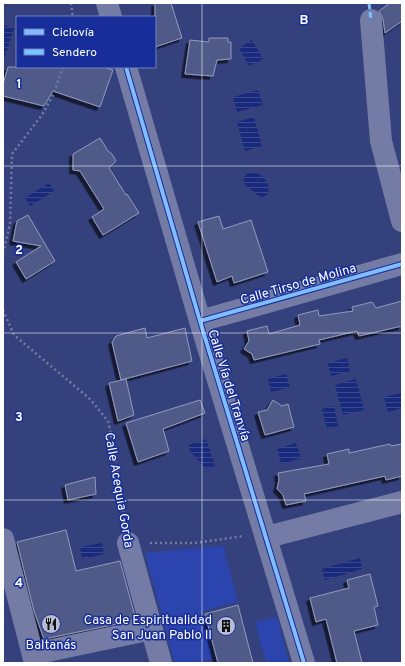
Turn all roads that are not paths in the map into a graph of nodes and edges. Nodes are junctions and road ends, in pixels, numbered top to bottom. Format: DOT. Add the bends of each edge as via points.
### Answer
graph roads {
  1 [pos="107,3"];
  2 [pos="111,16"];
  3 [pos="371,20"];
  4 [pos="126,68"];
  5 [pos="402,221"];
  6 [pos="402,264"];
  7 [pos="200,321"];
  8 [pos="402,502"];
  9 [pos="266,535"];
  10 [pos="3,539"];
  11 [pos="128,543"];
  12 [pos="152,629"];
  13 [pos="34,658"];
  14 [pos="161,663"];
  15 [pos="304,663"];
  1 -- 2 [label="street"];
  3 -- 5 [label="street" via="381,142"];
  4 -- 7 [label="street, Calle Vía del Tranvía"];
  6 -- 7 [label="street, Calle Tirso de Molina"];
  7 -- 9 [label="street, Calle Vía del Tranvía"];
  8 -- 9 [label="street"];
  9 -- 15 [label="street, Calle Vía del Tranvía"];
  10 -- 13 [label="street"];
  11 -- 12 [label="street, Calle Acequia Gorda"];
  12 -- 13 [label="street"];
  12 -- 14 [label="street, Calle Acequia Gorda"];
}
